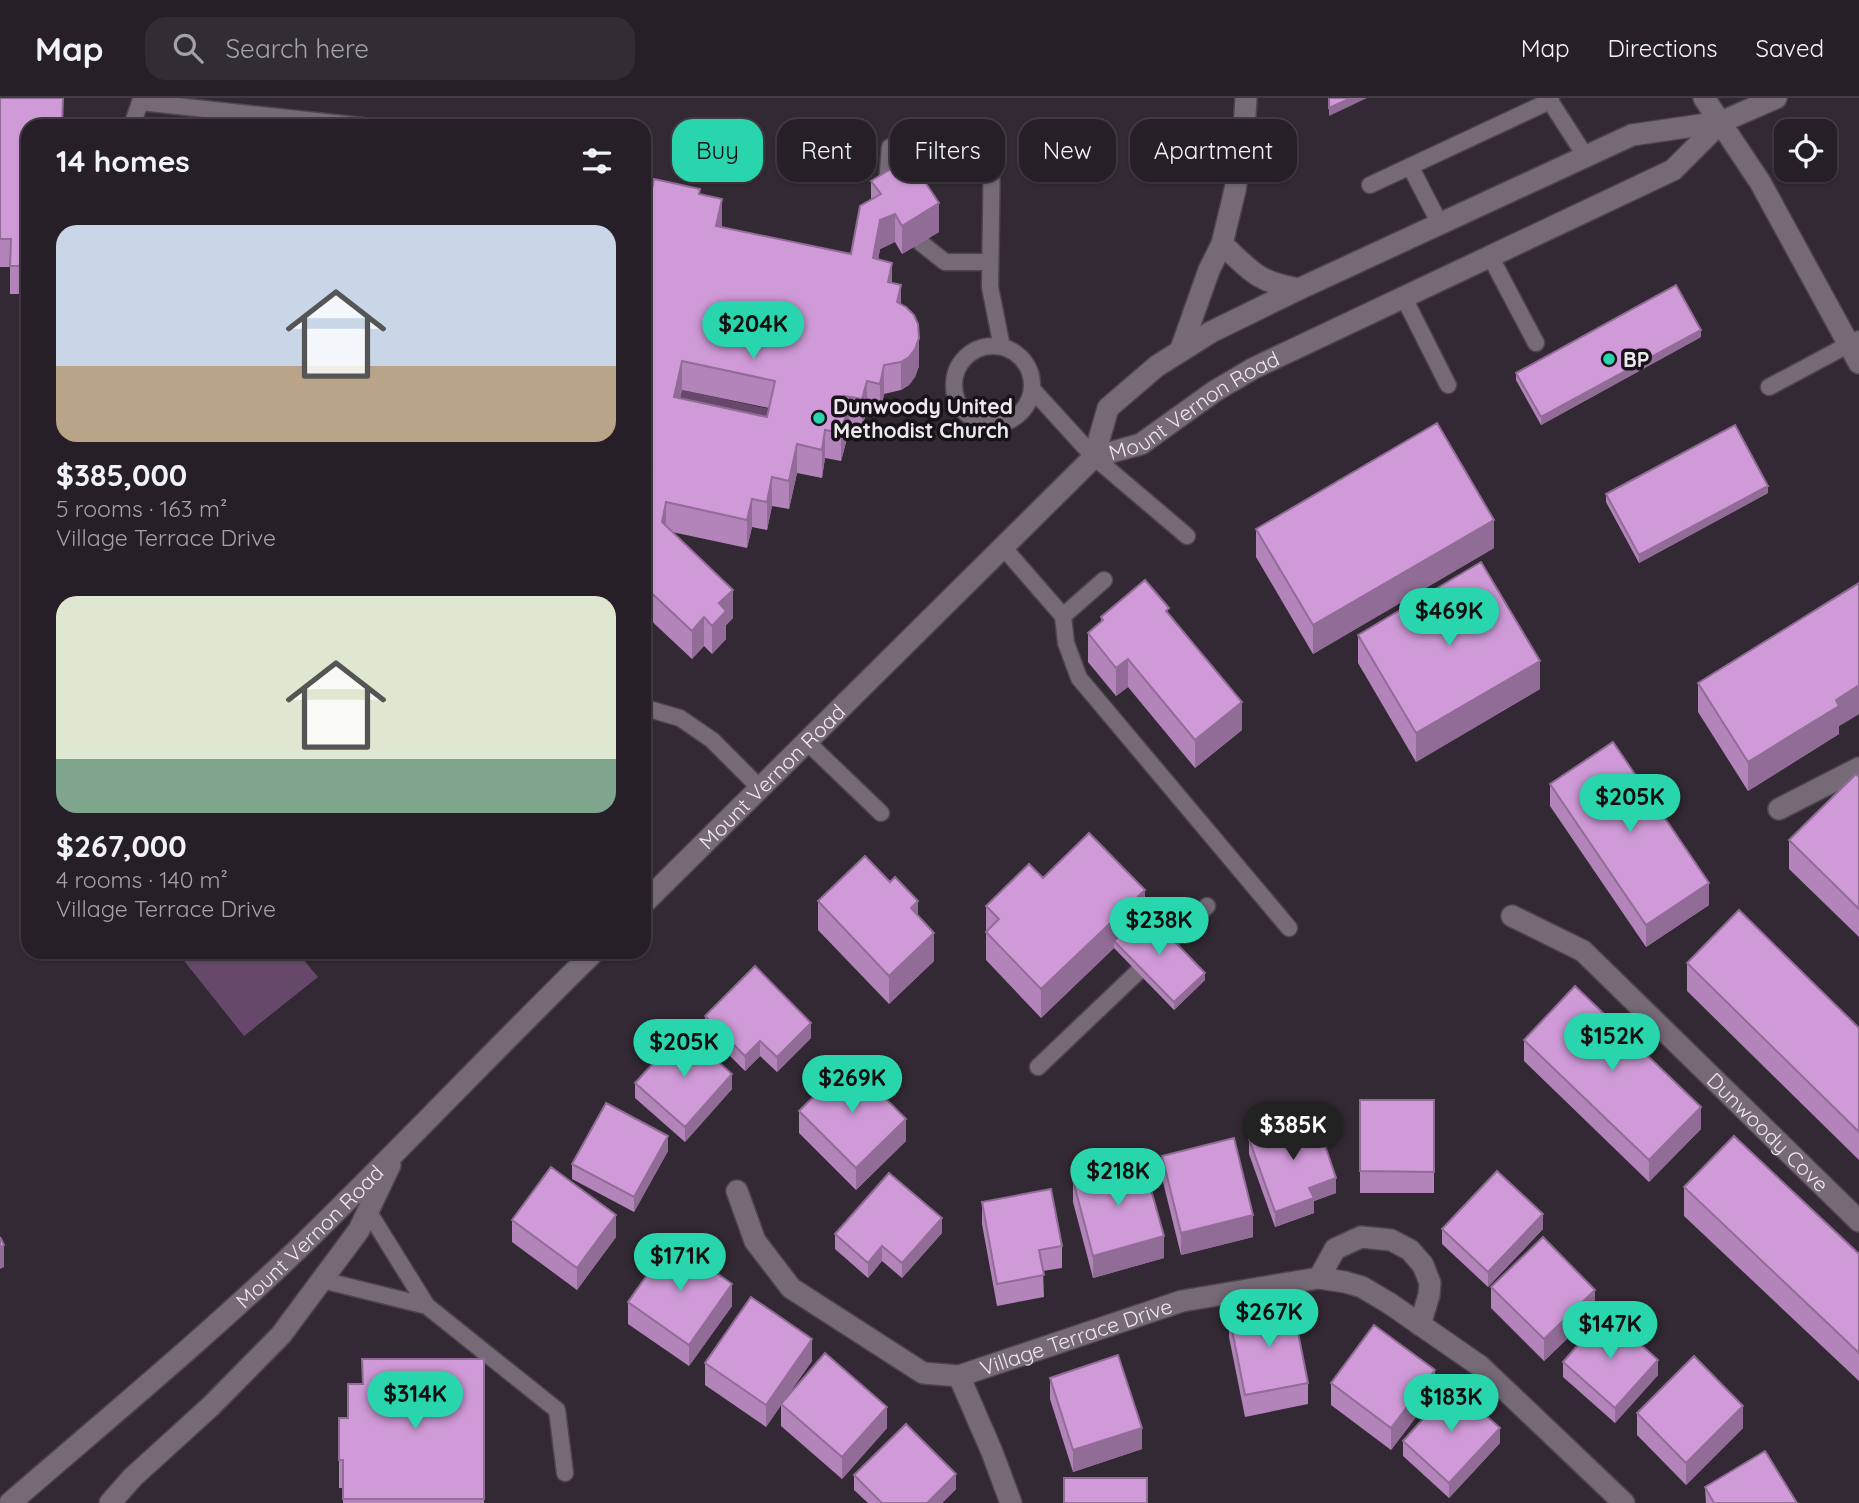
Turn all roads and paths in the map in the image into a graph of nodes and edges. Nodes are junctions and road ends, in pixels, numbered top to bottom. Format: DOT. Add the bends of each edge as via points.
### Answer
graph roads {
  1 [pos="1246,98"];
  2 [pos="1704,98"];
  3 [pos="1776,98"];
  4 [pos="1550,100"];
  5 [pos="134,119"];
  6 [pos="295,119"];
  7 [pos="1721,122"];
  8 [pos="890,147"];
  9 [pos="1586,156"];
  10 [pos="1410,166"];
  11 [pos="991,182"];
  12 [pos="1370,185"];
  13 [pos="891,197"];
  14 [pos="1440,224"];
  15 [pos="921,243"];
  16 [pos="1222,244"];
  17 [pos="1490,256"];
  18 [pos="989,262"];
  19 [pos="1298,289"];
  20 [pos="1403,296"];
  21 [pos="1536,342"];
  22 [pos="1853,342"];
  23 [pos="1002,347"];
  24 [pos="1181,349"];
  25 [pos="1859,363"];
  26 [pos="1448,385"];
  27 [pos="1769,387"];
  28 [pos="1032,389"];
  29 [pos="1094,457"];
  30 [pos="1187,536"];
  31 [pos="1003,547"];
  32 [pos="1104,580"];
  33 [pos="1063,615"];
  34 [pos="651,710"];
  35 [pos="807,742"];
  36 [pos="1859,768"];
  37 [pos="760,789"];
  38 [pos="1779,809"];
  39 [pos="881,813"];
  40 [pos="651,895"];
  41 [pos="1206,906"];
  42 [pos="1512,916"];
  43 [pos="1290,928"];
  44 [pos="587,959"];
  45 [pos="1038,1067"];
  46 [pos="396,1153"];
  47 [pos="737,1191"];
  48 [pos="368,1211"];
  49 [pos="1859,1221"];
  50 [pos="1319,1278"];
  51 [pos="322,1280"];
  52 [pos="427,1306"];
  53 [pos="1420,1325"];
  54 [pos="959,1376"];
  55 [pos="565,1473"];
  56 [pos="9,1503"];
  57 [pos="110,1503"];
  58 [pos="1011,1503"];
  59 [pos="1624,1503"];
  1 -- 16 [label="main road"];
  2 -- 7 [label="main road"];
  3 -- 7 [label="main road, Mount Vernon Road"];
  4 -- 9 [label="lane"];
  4 -- 10 [label="lane"];
  5 -- 6 [label="lane" via="140,103"];
  7 -- 9 [label="main road" via="1632,135"];
  7 -- 17 [label="main road, Mount Vernon Road" via="1672,170"];
  7 -- 22 [label="main road"];
  8 -- 13 [label="lane" via="887,184"];
  9 -- 14 [label="main road"];
  10 -- 12 [label="lane"];
  10 -- 14 [label="lane"];
  11 -- 18 [label="lane"];
  14 -- 19 [label="main road"];
  15 -- 18 [label="lane" via="945,262"];
  16 -- 19 [label="main road" via="1255,275"];
  16 -- 24 [label="main road"];
  17 -- 20 [label="main road, Mount Vernon Road"];
  17 -- 21 [label="lane"];
  18 -- 23 [label="lane"];
  19 -- 24 [label="main road"];
  20 -- 26 [label="lane"];
  20 -- 29 [label="main road, Mount Vernon Road" via="1254,368 1141,444"];
  22 -- 25 [label="main road"];
  22 -- 27 [label="lane"];
  23 -- 28 [label="lane" via="1026,365"];
  23 -- 28 [label="lane" via="981,347 961,362 953,386 962,410 985,423 1010,421 1028,402"];
  24 -- 29 [label="main road" via="1108,408"];
  28 -- 29 [label="lane"];
  29 -- 30 [label="lane"];
  29 -- 31 [label="main road, Mount Vernon Road"];
  31 -- 33 [label="lane"];
  31 -- 35 [label="main road, Mount Vernon Road"];
  32 -- 33 [label="lane"];
  33 -- 43 [label="lane" via="1066,643 1079,678"];
  34 -- 37 [label="lane" via="680,718 712,740"];
  35 -- 37 [label="main road, Mount Vernon Road"];
  35 -- 39 [label="lane"];
  36 -- 38 [label="main road"];
  37 -- 40 [label="main road, Mount Vernon Road"];
  41 -- 45 [label="lane"];
  42 -- 49 [label="main road, Dunwoody Cove" via="1583,951"];
  44 -- 46 [label="main road, Mount Vernon Road"];
  46 -- 48 [label="main road"];
  46 -- 56 [label="main road, Mount Vernon Road" via="192,1346"];
  47 -- 54 [label="main road" via="755,1241 791,1289 923,1373"];
  48 -- 51 [label="main road"];
  48 -- 52 [label="lane"];
  50 -- 53 [label="main road, Village Terrace Drive" via="1362,1287"];
  50 -- 53 [label="main road" via="1335,1249 1361,1237 1391,1240 1417,1257 1430,1283"];
  50 -- 54 [label="main road, Village Terrace Drive" via="1182,1301"];
  51 -- 52 [label="lane"];
  51 -- 57 [label="main road" via="281,1335"];
  52 -- 55 [label="lane" via="557,1410"];
  53 -- 59 [label="main road, Village Terrace Drive" via="1480,1366"];
  54 -- 58 [label="main road"];
}
